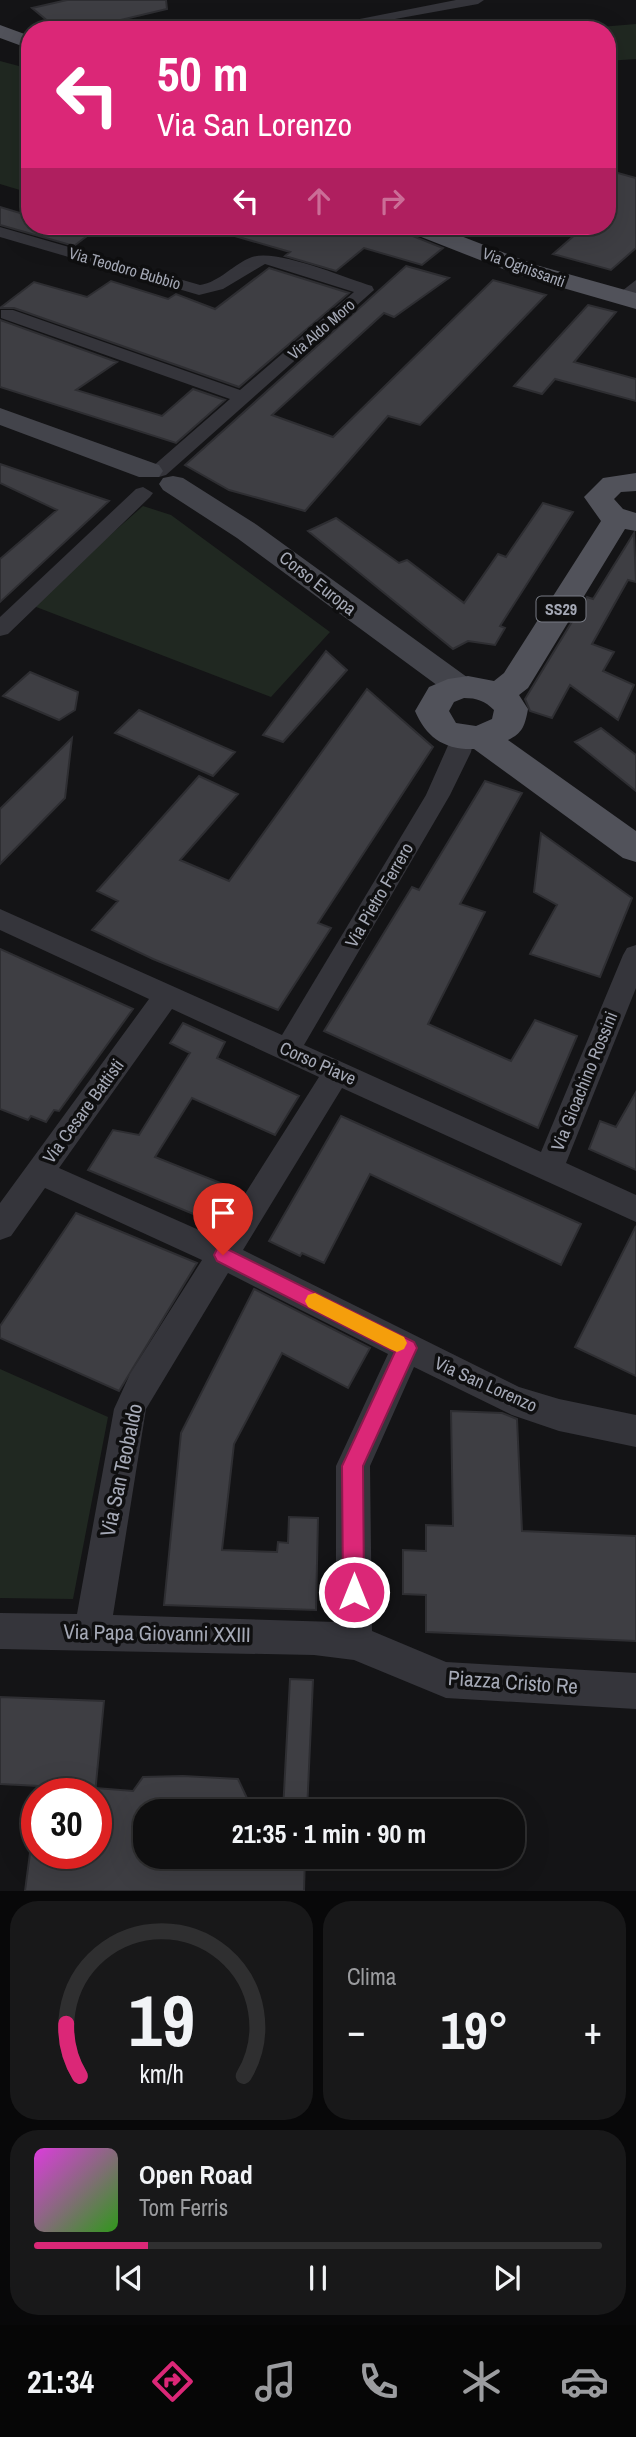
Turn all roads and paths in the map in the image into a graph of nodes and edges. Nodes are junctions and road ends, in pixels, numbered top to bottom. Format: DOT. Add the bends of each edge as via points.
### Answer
graph roads {
  1 [pos="478,0"];
  2 [pos="360,21"];
  3 [pos="0,31"];
  4 [pos="21,39"];
  5 [pos="0,232"];
  6 [pos="437,235"];
  7 [pos="455,235"];
  8 [pos="210,289"];
  9 [pos="635,293"];
  10 [pos="7,314"];
  11 [pos="242,397"];
  12 [pos="0,416"];
  13 [pos="0,431"];
  14 [pos="152,482"];
  15 [pos="636,482"];
  16 [pos="627,520"];
  17 [pos="0,629"];
  18 [pos="449,694"];
  19 [pos="488,724"];
  20 [pos="636,831"];
  21 [pos="636,849"];
  22 [pos="0,919"];
  23 [pos="636,955"];
  24 [pos="166,996"];
  25 [pos="284,1047"];
  26 [pos="338,1071"];
  27 [pos="549,1168"];
  28 [pos="39,1172"];
  29 [pos="636,1209"];
  30 [pos="0,1227"];
  31 [pos="223,1255"];
  32 [pos="407,1348"];
  33 [pos="636,1431"];
  34 [pos="0,1631"];
  35 [pos="92,1631"];
  36 [pos="314,1637"];
  37 [pos="354,1642"];
  38 [pos="636,1691"];
  1 -- 2 [label="street"];
  3 -- 4 [label="main road"];
  5 -- 8 [label="street, Via Teodoro Bubbio" via="193,289"];
  6 -- 9 [label="main road, Via Ognissanti" via="527,271"];
  7 -- 9 [label="main road, Via Ognissanti" via="580,281"];
  8 -- 11 [label="street, Via Aldo Moro" via="265,259 366,290"];
  10 -- 11 [label="street"];
  11 -- 14 [label="street, Via Aldo Moro"];
  12 -- 14 [label="main road, Corso Europa"];
  13 -- 14 [label="main road, Corso Europa"];
  14 -- 17 [label="street, Via Aldo Moro"];
  14 -- 18 [label="main road, Corso Europa" via="260,557 390,659"];
  15 -- 16 [label="main road, SS29" via="613,484 599,497 607,512"];
  16 -- 19 [label="main road, Via Pietro Ferrero / SS29"];
  18 -- 19 [label="main road" via="487,689"];
  18 -- 19 [label="main road" via="432,711 440,727"];
  19 -- 20 [label="main road"];
  19 -- 21 [label="main road"];
  19 -- 25 [label="street, Via Pietro Ferrero" via="459,752 438,795"];
  22 -- 24 [label="street, Corso Piave"];
  23 -- 27 [label="street, Via Gioachino Rossini"];
  24 -- 25 [label="street, Corso Piave"];
  24 -- 28 [label="street, Via Cesare Battisti"];
  25 -- 26 [label="street, Corso Piave"];
  26 -- 27 [label="street, Corso Piave"];
  26 -- 31 [label="street, Via San Teobaldo"];
  27 -- 29 [label="street, Corso Piave"];
  28 -- 30 [label="street, Via Cesare Battisti"];
  28 -- 31 [label="street, Via San Lorenzo"];
  31 -- 32 [label="street, Via San Lorenzo"];
  31 -- 35 [label="street, Via San Teobaldo" via="130,1409"];
  32 -- 33 [label="street, Via San Lorenzo" via="512,1400"];
  32 -- 37 [label="street" via="352,1466"];
  34 -- 35 [label="street, Via Papa Giovanni XXIII"];
  35 -- 36 [label="street, Via Papa Giovanni XXIII"];
  36 -- 37 [label="street, Piazza Cristo Re"];
  37 -- 38 [label="street, Piazza Cristo Re" via="446,1680"];
}
